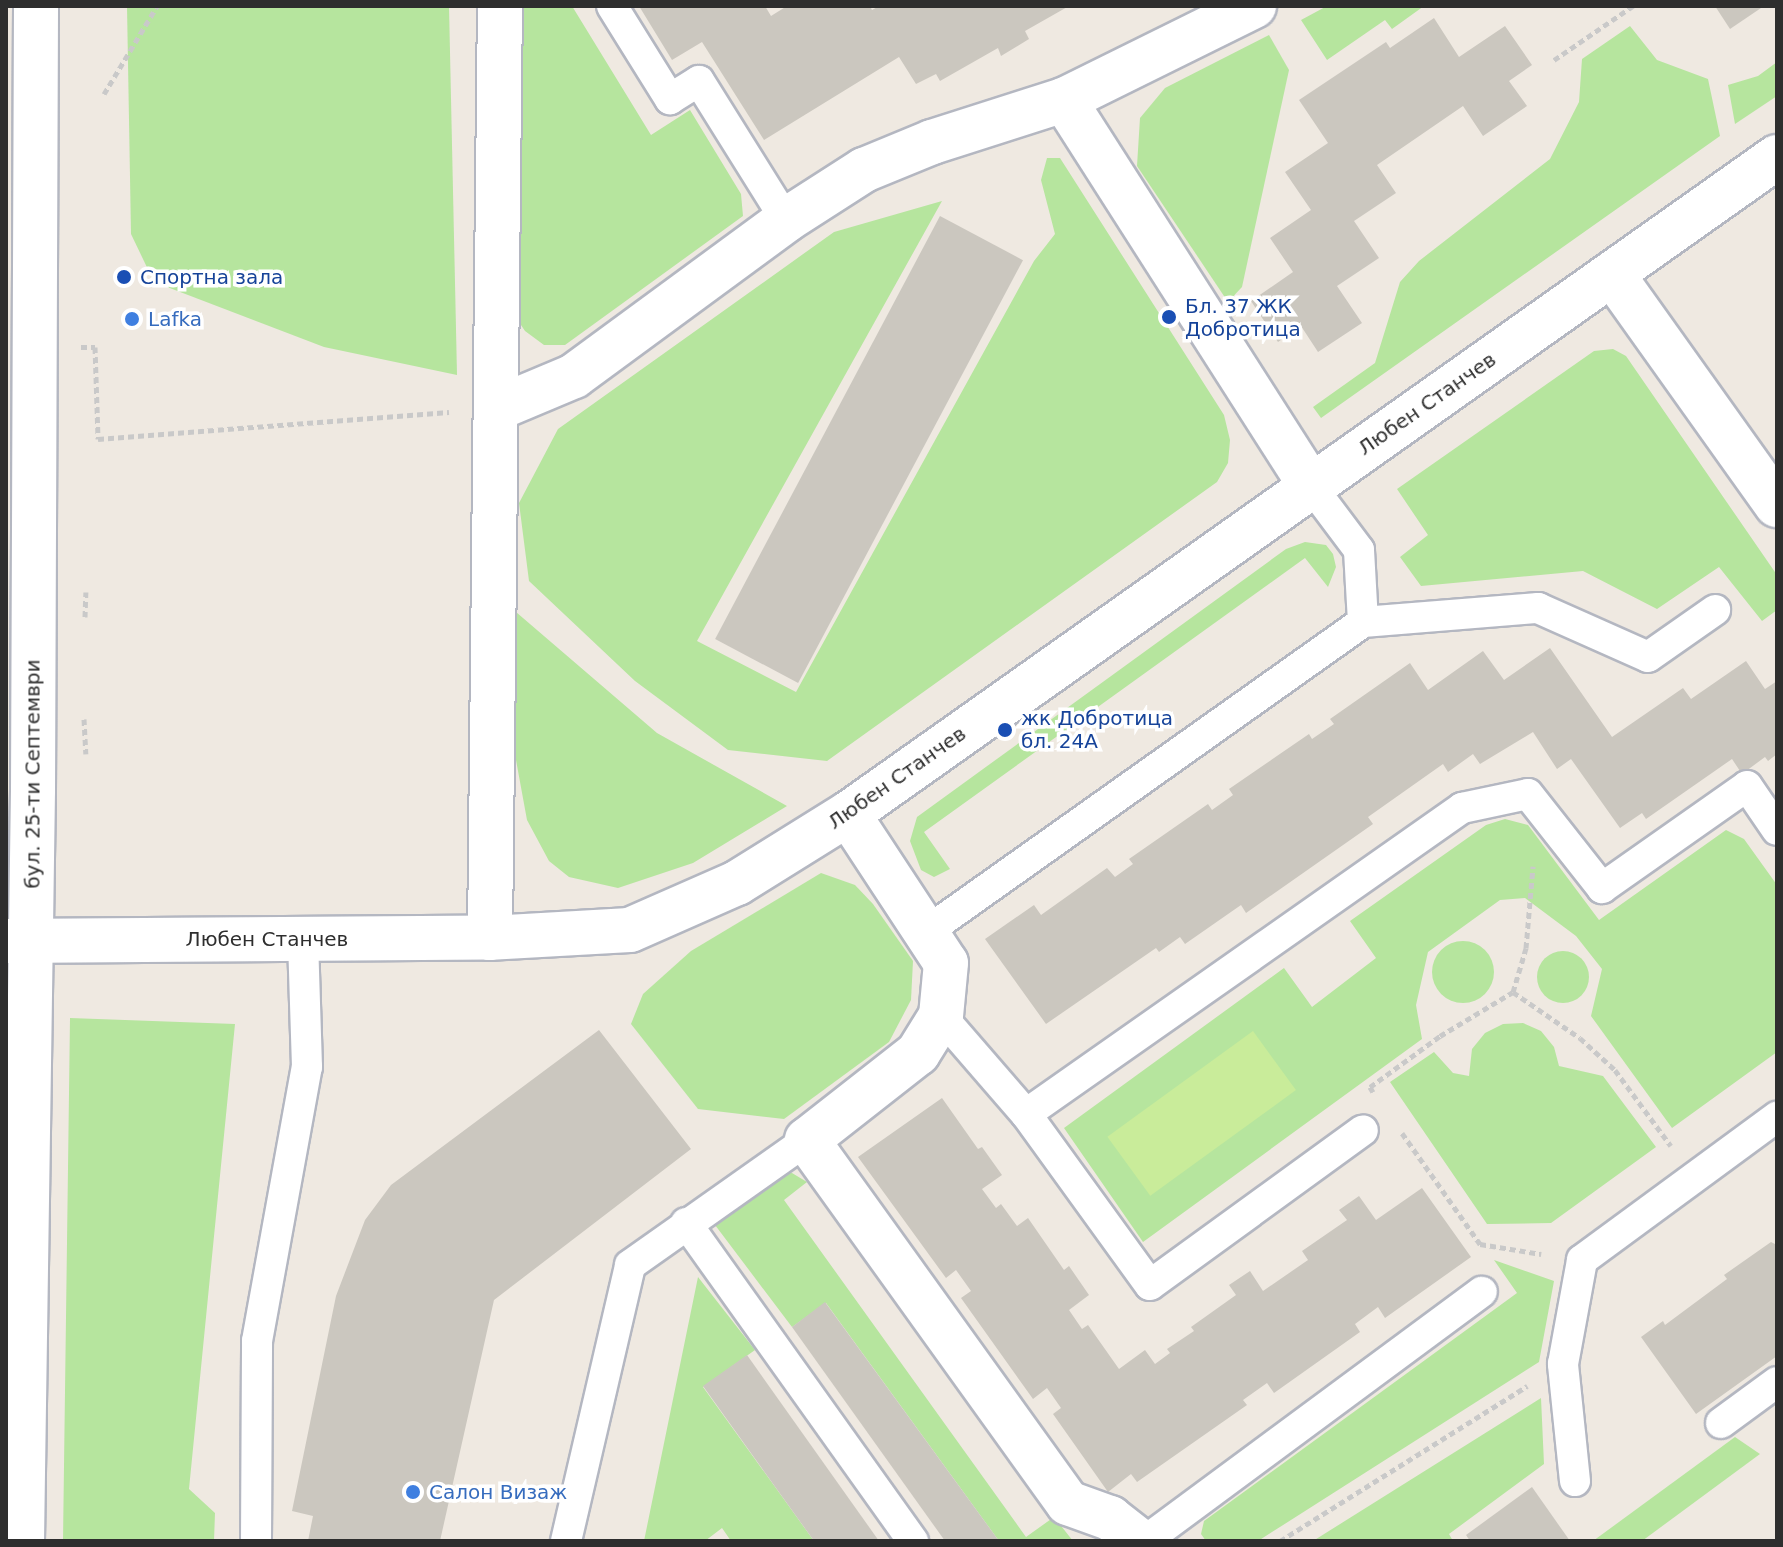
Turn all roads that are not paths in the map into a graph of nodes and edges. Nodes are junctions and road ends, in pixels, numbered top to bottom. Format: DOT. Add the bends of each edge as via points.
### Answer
graph roads {
  1 [pos="36,6"];
  2 [pos="500,6"];
  3 [pos="612,6"];
  4 [pos="1254,6"];
  5 [pos="1064,100"];
  6 [pos="1777,157"];
  7 [pos="786,220"];
  8 [pos="1612,274"];
  9 [pos="498,408"];
  10 [pos="1311,486"];
  11 [pos="1777,505"];
  12 [pos="1715,610"];
  13 [pos="1363,622"];
  14 [pos="848,814"];
  15 [pos="1777,830"];
  16 [pos="926,932"];
  17 [pos="490,938"];
  18 [pos="303,939"];
  19 [pos="18,941"];
  20 [pos="941,1016"];
  21 [pos="1026,1114"];
  22 [pos="1777,1117"];
  23 [pos="1363,1130"];
  24 [pos="807,1140"];
  25 [pos="686,1223"];
  26 [pos="1482,1292"];
  27 [pos="1777,1382"];
  28 [pos="1721,1423"];
  29 [pos="1575,1481"];
  30 [pos="22,1541"];
  31 [pos="256,1541"];
  32 [pos="566,1541"];
  33 [pos="913,1541"];
  34 [pos="1142,1541"];
  1 -- 19 [label="street, бул. 25-ти Септември"];
  2 -- 9 [label="street"];
  3 -- 7 [label="lane" via="670,99 699,81"];
  4 -- 5 [label="street"];
  5 -- 7 [label="street" via="864,170"];
  5 -- 10 [label="street"];
  6 -- 8 [label="street, Любен Станчев"];
  7 -- 9 [label="street" via="574,376"];
  8 -- 10 [label="street, Любен Станчев"];
  8 -- 11 [label="street"];
  9 -- 17 [label="street"];
  10 -- 13 [label="lane" via="1359,550"];
  10 -- 14 [label="street, Любен Станчев"];
  12 -- 13 [label="lane" via="1648,657 1538,608"];
  13 -- 16 [label="lane"];
  14 -- 16 [label="street"];
  14 -- 17 [label="street, Любен Станчев" via="737,883 630,930"];
  15 -- 21 [label="lane" via="1747,786 1602,888 1528,794 1462,808"];
  16 -- 20 [label="street" via="946,963"];
  17 -- 18 [label="street, Любен Станчев"];
  18 -- 19 [label="street, Любен Станчев"];
  18 -- 31 [label="lane" via="307,1067 257,1341"];
  19 -- 30 [label="street, бул. 25-ти Септември"];
  20 -- 21 [label="lane"];
  20 -- 24 [label="street" via="918,1053"];
  21 -- 23 [label="lane" via="1150,1285"];
  22 -- 29 [label="lane" via="1582,1260 1563,1364"];
  24 -- 25 [label="lane"];
  24 -- 34 [label="street" via="1068,1503 1110,1518"];
  25 -- 32 [label="lane" via="630,1265"];
  25 -- 33 [label="lane"];
  26 -- 34 [label="lane"];
  27 -- 28 [label="lane"];
}
